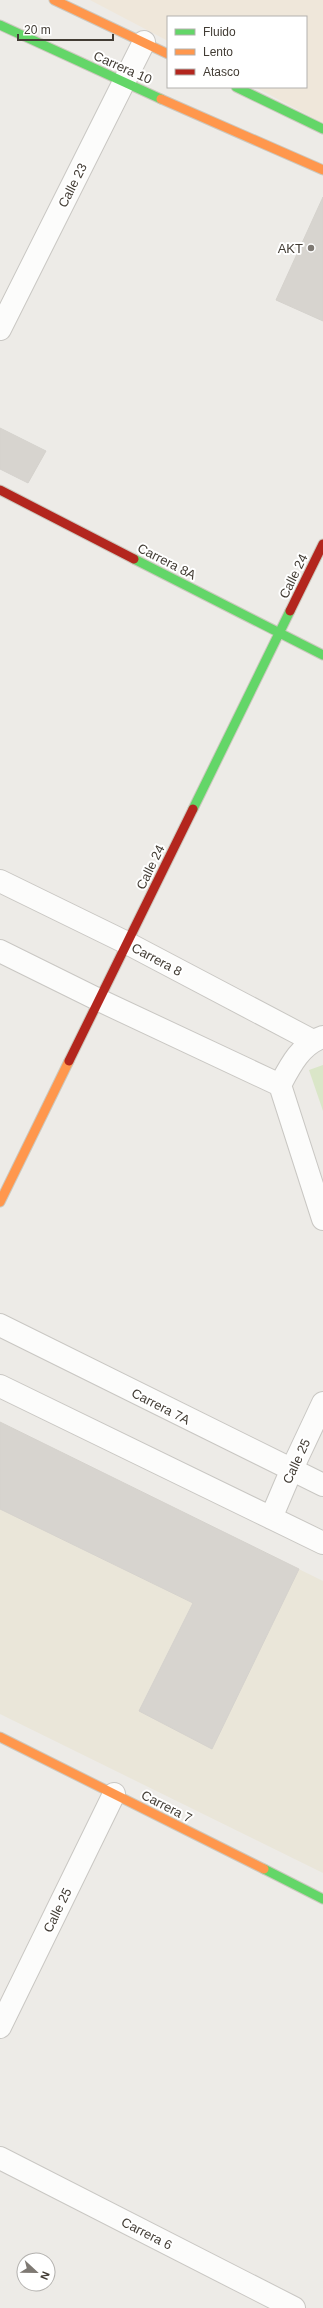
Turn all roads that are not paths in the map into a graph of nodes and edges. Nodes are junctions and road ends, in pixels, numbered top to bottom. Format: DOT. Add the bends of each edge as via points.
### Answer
graph roads {
  1 [pos="54,0"];
  2 [pos="0,24"];
  3 [pos="144,42"];
  4 [pos="167,54"];
  5 [pos="123,82"];
  6 [pos="238,88"];
  7 [pos="323,129"];
  8 [pos="323,170"];
  9 [pos="0,329"];
  10 [pos="0,490"];
  11 [pos="323,544"];
  12 [pos="279,632"];
  13 [pos="323,655"];
  14 [pos="0,881"];
  15 [pos="127,943"];
  16 [pos="0,951"];
  17 [pos="99,1000"];
  18 [pos="318,1039"];
  19 [pos="280,1085"];
  20 [pos="0,1202"];
  21 [pos="323,1219"];
  22 [pos="0,1326"];
  23 [pos="0,1386"];
  24 [pos="323,1403"];
  25 [pos="291,1471"];
  26 [pos="323,1485"];
  27 [pos="271,1518"];
  28 [pos="323,1543"];
  29 [pos="0,1737"];
  30 [pos="114,1794"];
  31 [pos="323,1898"];
  32 [pos="0,2027"];
  33 [pos="0,2158"];
  34 [pos="294,2308"];
  1 -- 3 [label="street"];
  2 -- 5 [label="street, Carrera 10"];
  3 -- 4 [label="street"];
  3 -- 5 [label="street, Calle 23"];
  5 -- 8 [label="street, Carrera 10"];
  5 -- 9 [label="street, Calle 23"];
  6 -- 7 [label="street"];
  10 -- 12 [label="street, Carrera 8A"];
  11 -- 12 [label="street, Calle 24"];
  12 -- 13 [label="street, Carrera 8A"];
  12 -- 15 [label="street, Calle 24"];
  14 -- 15 [label="street, Carrera 8"];
  15 -- 17 [label="street, Calle 24"];
  15 -- 18 [label="street, Carrera 8"];
  16 -- 17 [label="street"];
  17 -- 19 [label="street"];
  17 -- 20 [label="street, Calle 24"];
  18 -- 19 [label="street, Carrera 8" via="292,1062"];
  19 -- 21 [label="street"];
  22 -- 25 [label="street, Carrera 7A"];
  23 -- 27 [label="street"];
  24 -- 25 [label="street, Calle 25"];
  25 -- 26 [label="street, Carrera 7A"];
  25 -- 27 [label="street, Calle 25"];
  27 -- 28 [label="street"];
  29 -- 30 [label="street, Carrera 7"];
  30 -- 31 [label="street, Carrera 7"];
  30 -- 32 [label="street, Calle 25"];
  33 -- 34 [label="street, Carrera 6"];
}
